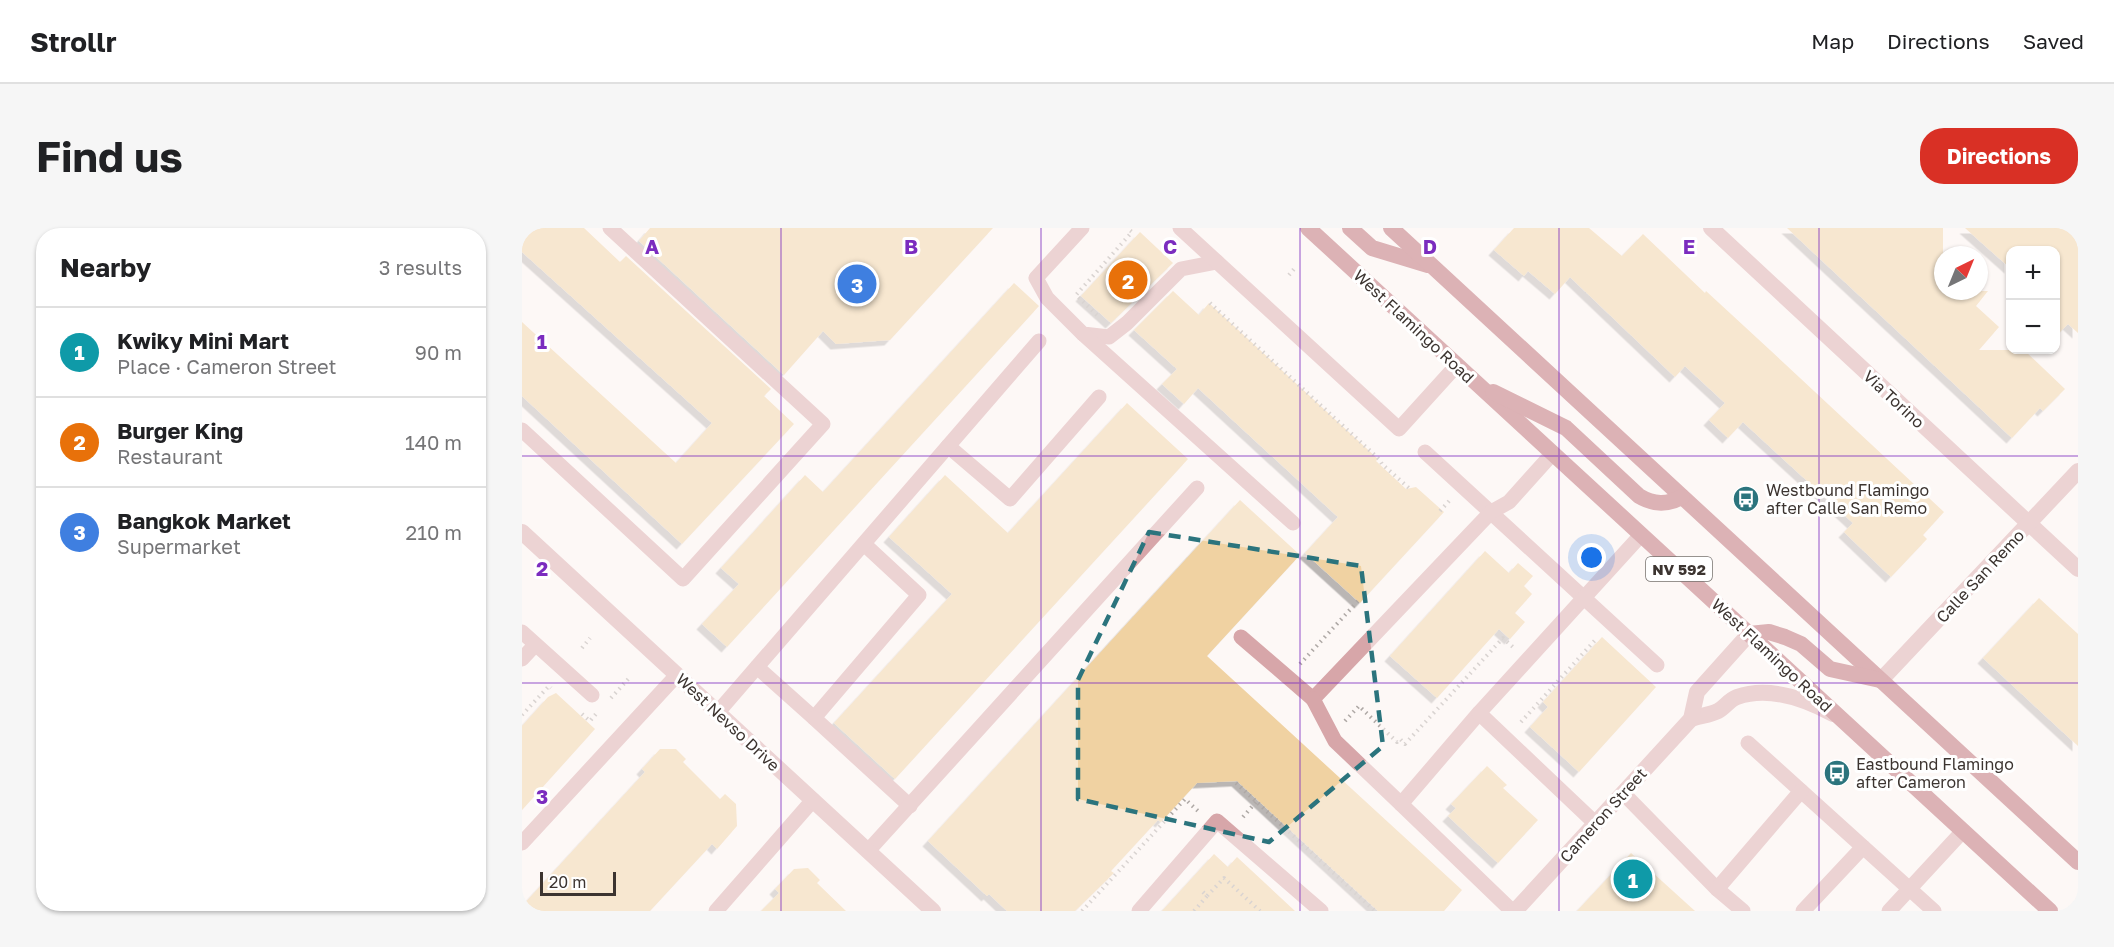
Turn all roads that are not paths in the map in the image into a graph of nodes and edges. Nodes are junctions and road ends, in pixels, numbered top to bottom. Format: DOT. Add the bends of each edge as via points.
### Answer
graph roads {
  1 [pos="610,228"];
  2 [pos="1082,228"];
  3 [pos="1180,228"];
  4 [pos="1308,228"];
  5 [pos="1350,228"];
  6 [pos="1711,228"];
  7 [pos="1401,231"];
  8 [pos="1217,262"];
  9 [pos="1432,266"];
  10 [pos="1083,334"];
  11 [pos="1039,341"];
  12 [pos="1457,365"];
  13 [pos="1476,383"];
  14 [pos="1099,397"];
  15 [pos="522,430"];
  16 [pos="948,446"];
  17 [pos="1425,452"];
  18 [pos="1552,453"];
  19 [pos="2078,471"];
  20 [pos="1197,488"];
  21 [pos="1682,497"];
  22 [pos="1491,512"];
  23 [pos="1293,523"];
  24 [pos="2029,524"];
  25 [pos="522,532"];
  26 [pos="1641,535"];
  27 [pos="864,544"];
  28 [pos="2078,569"];
  29 [pos="1584,597"];
  30 [pos="522,632"];
  31 [pos="1749,634"];
  32 [pos="1241,637"];
  33 [pos="535,645"];
  34 [pos="522,659"];
  35 [pos="1657,665"];
  36 [pos="757,667"];
  37 [pos="677,675"];
  38 [pos="1881,680"];
  39 [pos="592,695"];
  40 [pos="1313,699"];
  41 [pos="718,712"];
  42 [pos="1479,713"];
  43 [pos="814,718"];
  44 [pos="1691,719"];
  45 [pos="1841,719"];
  46 [pos="1748,743"];
  47 [pos="1801,791"];
  48 [pos="1623,793"];
  49 [pos="813,800"];
  50 [pos="1401,804"];
  51 [pos="910,806"];
  52 [pos="1595,823"];
  53 [pos="1964,831"];
  54 [pos="522,843"];
  55 [pos="1863,847"];
  56 [pos="868,851"];
  57 [pos="2078,862"];
  58 [pos="1717,889"];
  59 [pos="1910,889"];
  60 [pos="716,911"];
  61 [pos="933,911"];
  62 [pos="1139,911"];
  63 [pos="1321,911"];
  64 [pos="1513,911"];
  65 [pos="1743,911"];
  66 [pos="1803,911"];
  67 [pos="1889,911"];
  68 [pos="1934,911"];
  69 [pos="2050,911"];
  1 -- 15 [label="lane" via="823,424 683,579"];
  2 -- 10 [label="lane" via="1036,278 1047,298"];
  3 -- 8 [label="lane"];
  4 -- 12 [label="main road, West Flamingo Road / NV 592"];
  5 -- 9 [label="main road" via="1372,248"];
  6 -- 24 [label="street, Via Torino"];
  7 -- 9 [label="main road, NV 592"];
  8 -- 10 [label="lane" via="1181,269 1109,337"];
  8 -- 12 [label="lane" via="1399,429"];
  9 -- 21 [label="main road, NV 592"];
  10 -- 23 [label="lane"];
  11 -- 16 [label="lane"];
  12 -- 13 [label="main road, West Flamingo Road / NV 592"];
  13 -- 18 [label="main road, West Flamingo Road / NV 592"];
  13 -- 21 [label="main road" via="1566,428 1639,496 1650,502 1673,502"];
  14 -- 16 [label="lane" via="1010,500"];
  16 -- 27 [label="lane"];
  17 -- 22 [label="lane"];
  18 -- 22 [label="lane" via="1509,502"];
  18 -- 26 [label="main road, West Flamingo Road / NV 592"];
  19 -- 24 [label="street, Calle San Remo"];
  20 -- 51 [label="lane"];
  21 -- 38 [label="main road, NV 592"];
  22 -- 29 [label="lane"];
  22 -- 40 [label="lane"];
  24 -- 28 [label="street, Via Torino"];
  24 -- 38 [label="street, Calle San Remo"];
  25 -- 37 [label="street, West Nevso Drive"];
  26 -- 29 [label="lane"];
  26 -- 31 [label="main road, West Flamingo Road / NV 592"];
  27 -- 36 [label="lane"];
  27 -- 43 [label="lane" via="919,595"];
  29 -- 35 [label="lane"];
  29 -- 42 [label="lane"];
  30 -- 33 [label="lane"];
  31 -- 38 [label="main road" via="1769,632 1785,637 1801,644 1830,669"];
  31 -- 44 [label="street, Cameron Street" via="1697,692"];
  31 -- 45 [label="main road, West Flamingo Road / NV 592"];
  32 -- 40 [label="lane"];
  33 -- 34 [label="lane"];
  33 -- 39 [label="lane"];
  36 -- 41 [label="lane"];
  36 -- 43 [label="lane"];
  37 -- 41 [label="street, West Nevso Drive"];
  37 -- 54 [label="lane"];
  38 -- 57 [label="main road, NV 592"];
  40 -- 50 [label="lane" via="1335,741"];
  41 -- 49 [label="street, West Nevso Drive"];
  42 -- 50 [label="lane"];
  42 -- 52 [label="lane"];
  43 -- 51 [label="lane"];
  44 -- 45 [label="street, Cameron Street" via="1719,710 1735,697 1755,693 1799,699"];
  44 -- 48 [label="street, Cameron Street"];
  45 -- 53 [label="main road, West Flamingo Road / NV 592"];
  46 -- 47 [label="lane"];
  47 -- 55 [label="lane"];
  47 -- 58 [label="lane"];
  48 -- 52 [label="street, Cameron Street"];
  48 -- 58 [label="lane"];
  49 -- 56 [label="street, West Nevso Drive"];
  49 -- 60 [label="lane"];
  50 -- 64 [label="lane"];
  51 -- 56 [label="lane"];
  52 -- 64 [label="street, Cameron Street"];
  53 -- 59 [label="lane"];
  53 -- 69 [label="main road, West Flamingo Road / NV 592"];
  55 -- 59 [label="lane"];
  55 -- 66 [label="lane"];
  56 -- 61 [label="street, West Nevso Drive"];
  58 -- 65 [label="lane"];
  59 -- 67 [label="lane"];
  59 -- 68 [label="lane"];
  62 -- 63 [label="lane" via="1217,821"];
}
